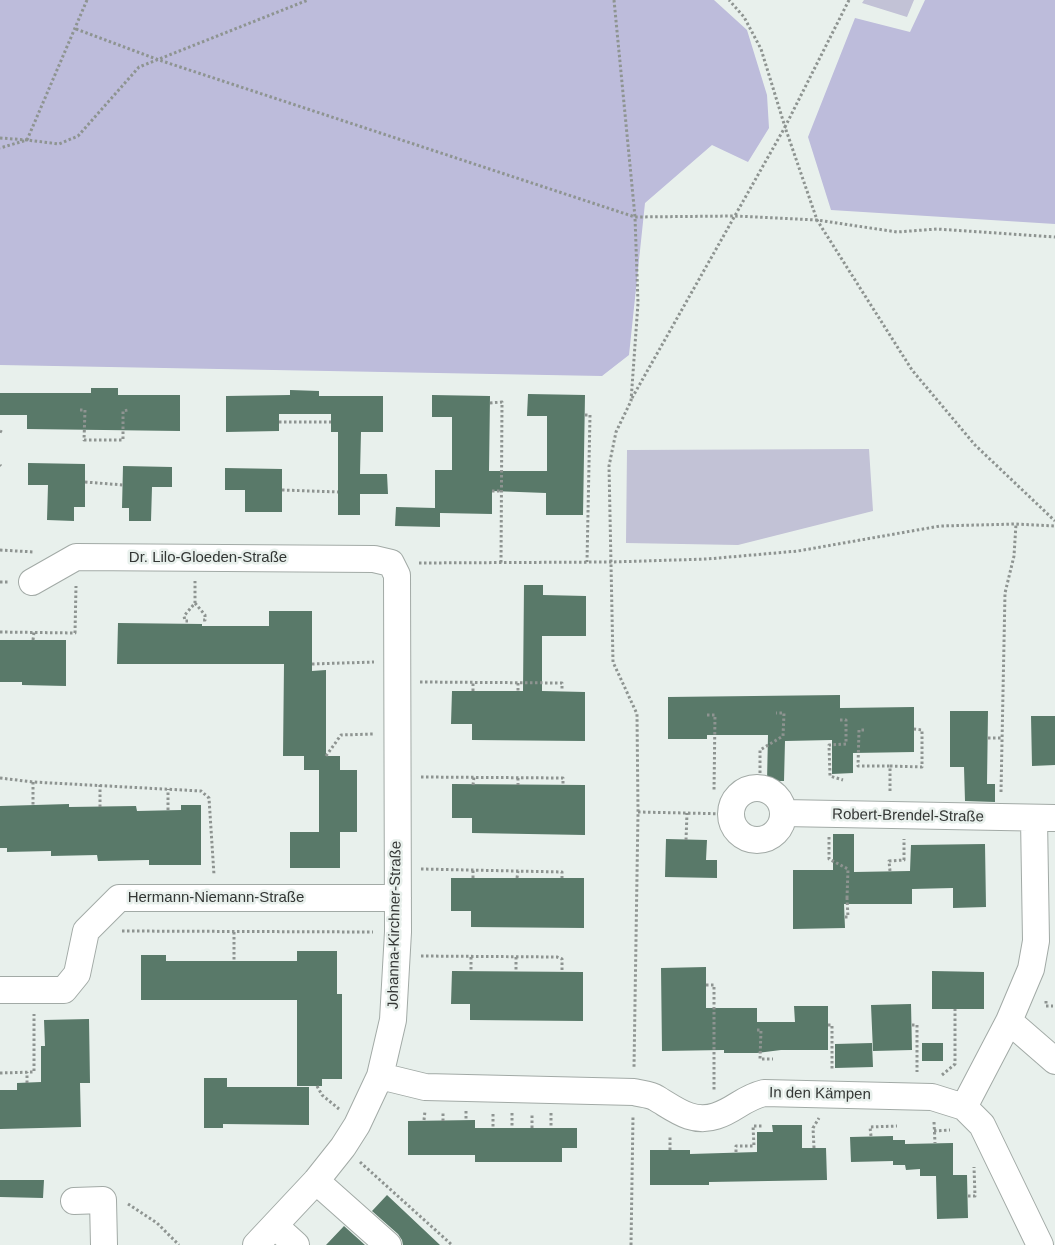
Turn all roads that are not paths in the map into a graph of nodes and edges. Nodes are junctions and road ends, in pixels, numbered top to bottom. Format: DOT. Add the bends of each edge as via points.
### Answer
graph roads {
  1 [pos="391,563"];
  2 [pos="32,582"];
  3 [pos="783,813"];
  4 [pos="1044,818"];
  5 [pos="398,898"];
  6 [pos="0,990"];
  7 [pos="1009,1021"];
  8 [pos="1055,1061"];
  9 [pos="380,1076"];
  10 [pos="964,1107"];
  11 [pos="316,1180"];
  12 [pos="74,1201"];
  13 [pos="275,1226"];
  14 [pos="104,1245"];
  15 [pos="256,1245"];
  16 [pos="296,1245"];
  17 [pos="388,1245"];
  18 [pos="1040,1245"];
  1 -- 2 [label="street, Dr. Lilo-Gloeden-Straße" via="374,559 76,557"];
  1 -- 5 [label="street, Johanna-Kirchner-Straße" via="397,575"];
  3 -- 3 [label="street" via="780,801 760,788 742,792 730,814 738,833 749,840 761,840 773,835 781,826"];
  3 -- 4 [label="street, Robert-Brendel-Straße"];
  4 -- 7 [label="street, Robert-Brendel-Straße" via="1031,969"];
  5 -- 6 [label="street, Hermann-Niemann-Straße" via="119,898 86,931 77,974 64,990"];
  5 -- 9 [label="street, Johanna-Kirchner-Straße" via="393,1020"];
  7 -- 8 [label="street"];
  7 -- 10 [label="street, Robert-Brendel-Straße"];
  9 -- 10 [label="street, In den Kämpen" via="425,1087 634,1092 654,1097 672,1109 701,1119 729,1111 751,1096 764,1093 932,1097"];
  9 -- 11 [label="street, Johanna-Kirchner-Straße" via="357,1125"];
  10 -- 18 [label="street, In den Kämpen" via="982,1126"];
  11 -- 13 [label="street, Johanna-Kirchner-Straße"];
  11 -- 17 [label="street"];
  12 -- 14 [label="street" via="103,1200"];
  13 -- 15 [label="street, Johanna-Kirchner-Straße"];
  13 -- 16 [label="street"];
}
